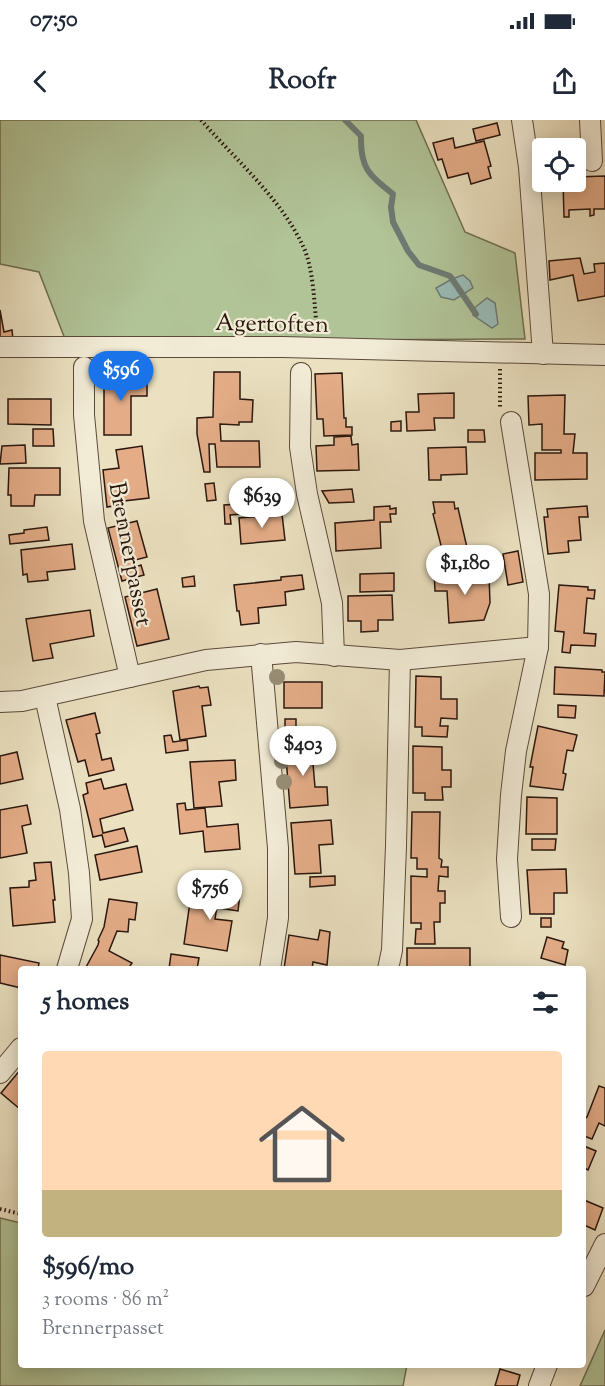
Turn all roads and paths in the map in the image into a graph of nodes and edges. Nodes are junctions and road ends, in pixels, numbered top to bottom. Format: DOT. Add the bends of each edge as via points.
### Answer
graph roads {
  1 [pos="201,120"];
  2 [pos="522,120"];
  3 [pos="590,120"];
  4 [pos="532,153"];
  5 [pos="591,161"];
  6 [pos="537,192"];
  7 [pos="0,347"];
  8 [pos="320,348"];
  9 [pos="499,353"];
  10 [pos="543,354"];
  11 [pos="605,355"];
  12 [pos="84,367"];
  13 [pos="301,373"];
  14 [pos="506,417"];
  15 [pos="538,646"];
  16 [pos="261,654"];
  17 [pos="334,656"];
  18 [pos="400,660"];
  19 [pos="130,677"];
  20 [pos="45,697"];
  21 [pos="0,702"];
  22 [pos="511,917"];
  23 [pos="68,966"];
  24 [pos="270,966"];
  25 [pos="388,966"];
  26 [pos="18,1052"];
  27 [pos="0,1073"];
  28 [pos="0,1209"];
  29 [pos="18,1213"];
  30 [pos="605,1244"];
  31 [pos="586,1282"];
  32 [pos="546,1368"];
  33 [pos="539,1386"];
  1 -- 8 [label="path" via="247,167 302,244"];
  2 -- 4 [label="street"];
  3 -- 5 [label="street"];
  6 -- 10 [label="street"];
  7 -- 8 [label="street, Agertoften"];
  8 -- 9 [label="street, Agertoften"];
  9 -- 10 [label="street, Agertoften"];
  9 -- 14 [label="path"];
  10 -- 11 [label="street, Agertoften"];
  12 -- 19 [label="street, Brennerpasset" via="84,415 94,521"];
  13 -- 17 [label="street" via="300,447 332,603"];
  14 -- 15 [label="street" via="539,594"];
  15 -- 18 [label="street"];
  15 -- 22 [label="street" via="511,795 507,859"];
  16 -- 17 [label="street"];
  16 -- 19 [label="street" via="206,660"];
  16 -- 24 [label="street" via="278,848 278,918"];
  17 -- 18 [label="street"];
  18 -- 25 [label="street"];
  19 -- 20 [label="street"];
  20 -- 21 [label="street"];
  20 -- 23 [label="street" via="70,809 79,873 82,919"];
  26 -- 27 [label="street"];
  28 -- 29 [label="path"];
  30 -- 31 [label="street"];
  32 -- 33 [label="street"];
}
